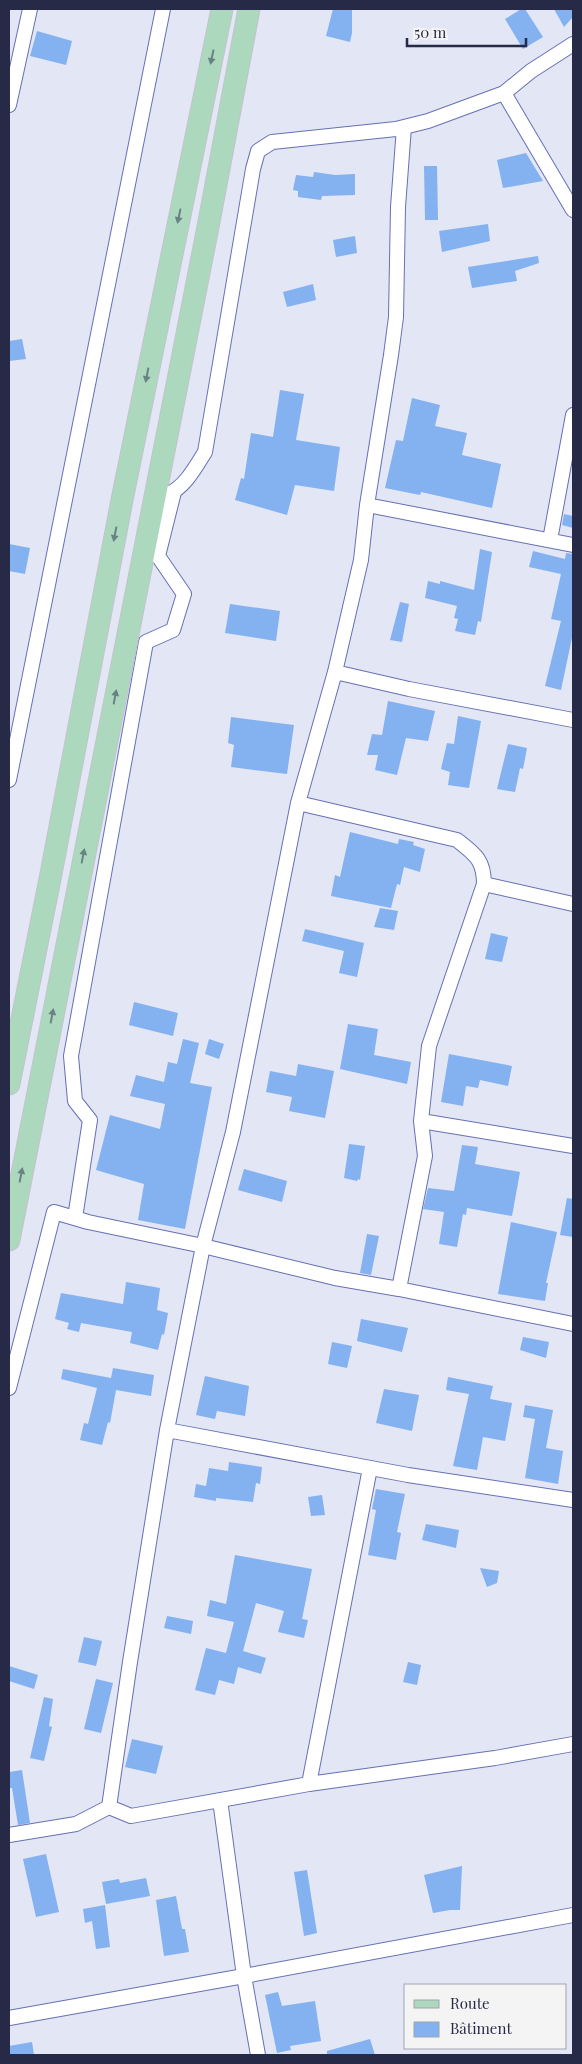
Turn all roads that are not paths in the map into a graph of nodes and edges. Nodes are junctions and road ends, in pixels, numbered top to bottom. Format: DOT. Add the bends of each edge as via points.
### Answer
graph roads {
  1 [pos="30,9"];
  2 [pos="163,9"];
  3 [pos="222,9"];
  4 [pos="249,9"];
  5 [pos="573,44"];
  6 [pos="504,93"];
  7 [pos="9,105"];
  8 [pos="404,128"];
  9 [pos="573,210"];
  10 [pos="573,415"];
  11 [pos="174,492"];
  12 [pos="154,502"];
  13 [pos="367,505"];
  14 [pos="550,540"];
  15 [pos="573,545"];
  16 [pos="335,672"];
  17 [pos="573,720"];
  18 [pos="9,780"];
  19 [pos="298,803"];
  20 [pos="484,884"];
  21 [pos="573,904"];
  22 [pos="9,1084"];
  23 [pos="421,1121"];
  24 [pos="573,1146"];
  25 [pos="75,1218"];
  26 [pos="9,1240"];
  27 [pos="203,1246"];
  28 [pos="399,1289"];
  29 [pos="573,1324"];
  30 [pos="9,1388"];
  31 [pos="167,1430"];
  32 [pos="370,1468"];
  33 [pos="573,1500"];
  34 [pos="573,1744"];
  35 [pos="309,1784"];
  36 [pos="220,1800"];
  37 [pos="109,1807"];
  38 [pos="9,1835"];
  39 [pos="573,1915"];
  40 [pos="244,1976"];
  41 [pos="9,2018"];
  42 [pos="258,2055"];
  1 -- 7 [label="street"];
  2 -- 18 [label="street"];
  3 -- 22 [label="main road, one-way" via="122,500"];
  4 -- 12 [label="main road"];
  5 -- 6 [label="street"];
  6 -- 8 [label="street"];
  6 -- 9 [label="street"];
  8 -- 11 [label="street" via="272,142 258,151 205,452"];
  8 -- 13 [label="street" via="398,207 396,317"];
  10 -- 14 [label="street"];
  11 -- 12 [label="street"];
  11 -- 25 [label="street" via="158,556 184,594 173,630 146,642 71,1056 75,1101 90,1120"];
  26 -- 12 [label="main road, one-way"];
  13 -- 14 [label="street"];
  13 -- 16 [label="street" via="362,560"];
  14 -- 15 [label="street"];
  16 -- 17 [label="street" via="401,688"];
  16 -- 19 [label="street"];
  19 -- 20 [label="street" via="457,840 477,857 484,870"];
  19 -- 27 [label="street" via="234,1132"];
  20 -- 21 [label="street"];
  20 -- 23 [label="street" via="429,1046"];
  23 -- 24 [label="street"];
  23 -- 28 [label="street" via="425,1156"];
  25 -- 27 [label="street"];
  25 -- 30 [label="street" via="54,1212"];
  27 -- 28 [label="street" via="335,1278"];
  27 -- 31 [label="street"];
  28 -- 29 [label="street"];
  31 -- 32 [label="street"];
  31 -- 37 [label="street"];
  32 -- 33 [label="street"];
  32 -- 35 [label="street"];
  34 -- 35 [label="street"];
  35 -- 36 [label="street"];
  36 -- 37 [label="street" via="131,1816"];
  36 -- 40 [label="street"];
  37 -- 38 [label="street" via="76,1824"];
  39 -- 40 [label="street"];
  40 -- 41 [label="street"];
  40 -- 42 [label="street"];
}
